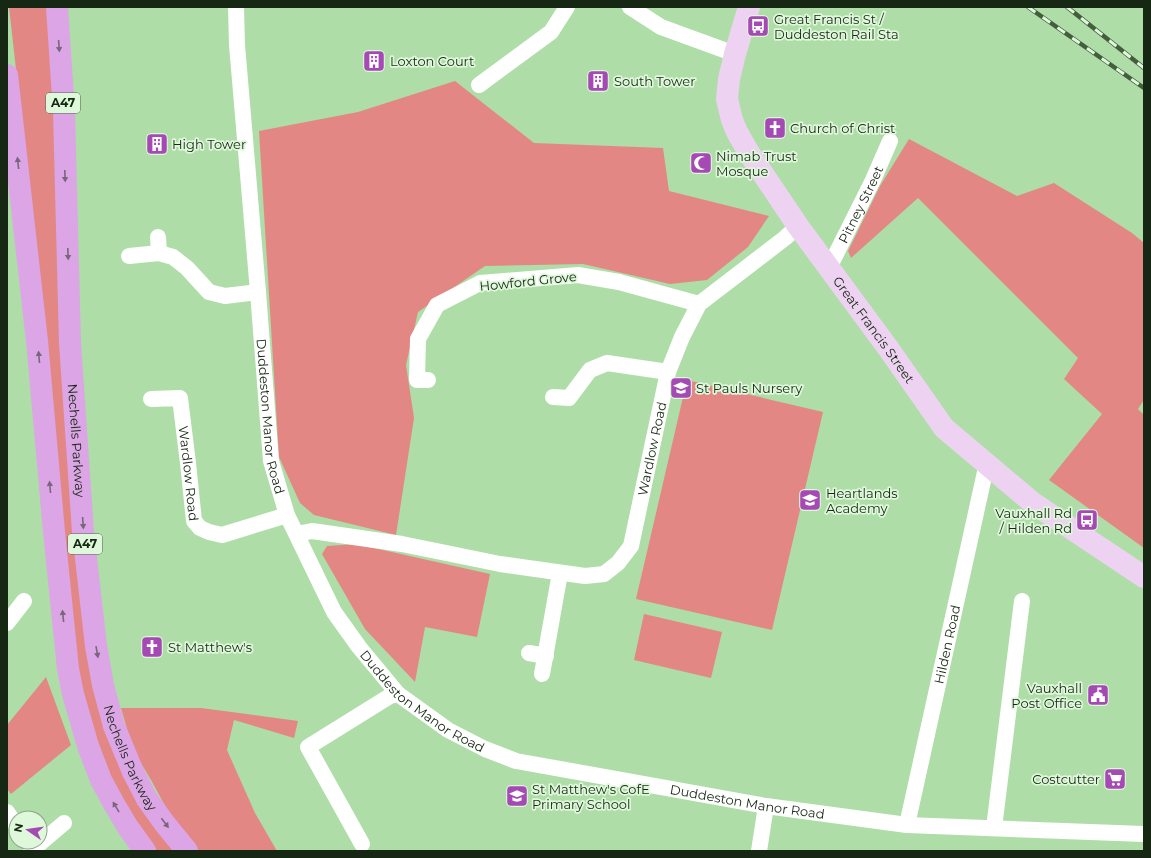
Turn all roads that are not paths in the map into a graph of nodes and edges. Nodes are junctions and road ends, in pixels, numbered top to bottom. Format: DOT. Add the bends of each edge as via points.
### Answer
graph roads {
  1 [pos="57,7"];
  2 [pos="236,7"];
  3 [pos="567,7"];
  4 [pos="630,7"];
  5 [pos="749,7"];
  6 [pos="735,54"];
  7 [pos="7,75"];
  8 [pos="479,85"];
  9 [pos="890,140"];
  10 [pos="798,226"];
  11 [pos="129,256"];
  12 [pos="829,268"];
  13 [pos="258,292"];
  14 [pos="699,304"];
  15 [pos="668,372"];
  16 [pos="417,380"];
  17 [pos="553,397"];
  18 [pos="151,399"];
  19 [pos="987,463"];
  20 [pos="287,515"];
  21 [pos="297,534"];
  22 [pos="560,573"];
  23 [pos="1144,577"];
  24 [pos="24,601"];
  25 [pos="1022,601"];
  26 [pos="8,621"];
  27 [pos="529,653"];
  28 [pos="546,656"];
  29 [pos="542,674"];
  30 [pos="398,694"];
  31 [pos="766,806"];
  32 [pos="64,823"];
  33 [pos="906,824"];
  34 [pos="994,828"];
  35 [pos="1144,834"];
  36 [pos="48,835"];
  37 [pos="362,844"];
  38 [pos="145,851"];
  39 [pos="187,851"];
  40 [pos="760,851"];
  1 -- 39 [label="main road, Nechells Parkway / A47, one-way" via="64,112 70,343 83,532 96,646 114,726 132,772 147,799"];
  2 -- 13 [label="street, Duddeston Manor Road"];
  3 -- 8 [label="street" via="551,32"];
  4 -- 6 [label="street" via="661,27"];
  5 -- 6 [label="main road, Great Francis Street"];
  6 -- 10 [label="main road, Great Francis Street" via="727,99 732,120 749,153"];
  38 -- 7 [label="main road, A47, one-way" via="117,810 101,780 88,746 68,668 37,341"];
  9 -- 12 [label="street, Pitney Street"];
  10 -- 12 [label="main road, Great Francis Street"];
  10 -- 14 [label="street, Wardlow Road"];
  11 -- 13 [label="street" via="158,245 188,268 209,292 225,296"];
  12 -- 19 [label="main road, Great Francis Street" via="944,428"];
  13 -- 20 [label="street, Duddeston Manor Road" via="271,461"];
  14 -- 15 [label="street, Wardlow Road"];
  14 -- 16 [label="street, Howford Grove" via="619,282 578,275 480,283 437,305 418,339"];
  15 -- 17 [label="street" via="607,363 590,370 573,401"];
  15 -- 22 [label="street, Wardlow Road" via="631,546 618,563 604,574 585,576"];
  18 -- 20 [label="street, Wardlow Road" via="186,398 188,463 194,521 200,528 222,535"];
  19 -- 23 [label="main road, Great Francis Street" via="1033,503"];
  19 -- 33 [label="street, Hilden Road"];
  20 -- 21 [label="street, Duddeston Manor Road"];
  21 -- 22 [label="street, Wardlow Road" via="312,531 402,544"];
  21 -- 30 [label="street, Duddeston Manor Road" via="334,612"];
  22 -- 28 [label="street"];
  24 -- 26 [label="street"];
  25 -- 34 [label="street"];
  27 -- 28 [label="street"];
  28 -- 29 [label="street"];
  30 -- 31 [label="street, Duddeston Manor Road" via="448,730 516,761"];
  30 -- 37 [label="street" via="390,696 308,747"];
  31 -- 33 [label="street, Duddeston Manor Road"];
  31 -- 40 [label="street"];
  32 -- 36 [label="street"];
  33 -- 34 [label="street, Duddeston Manor Road"];
  34 -- 35 [label="street, Duddeston Manor Road"];
}
